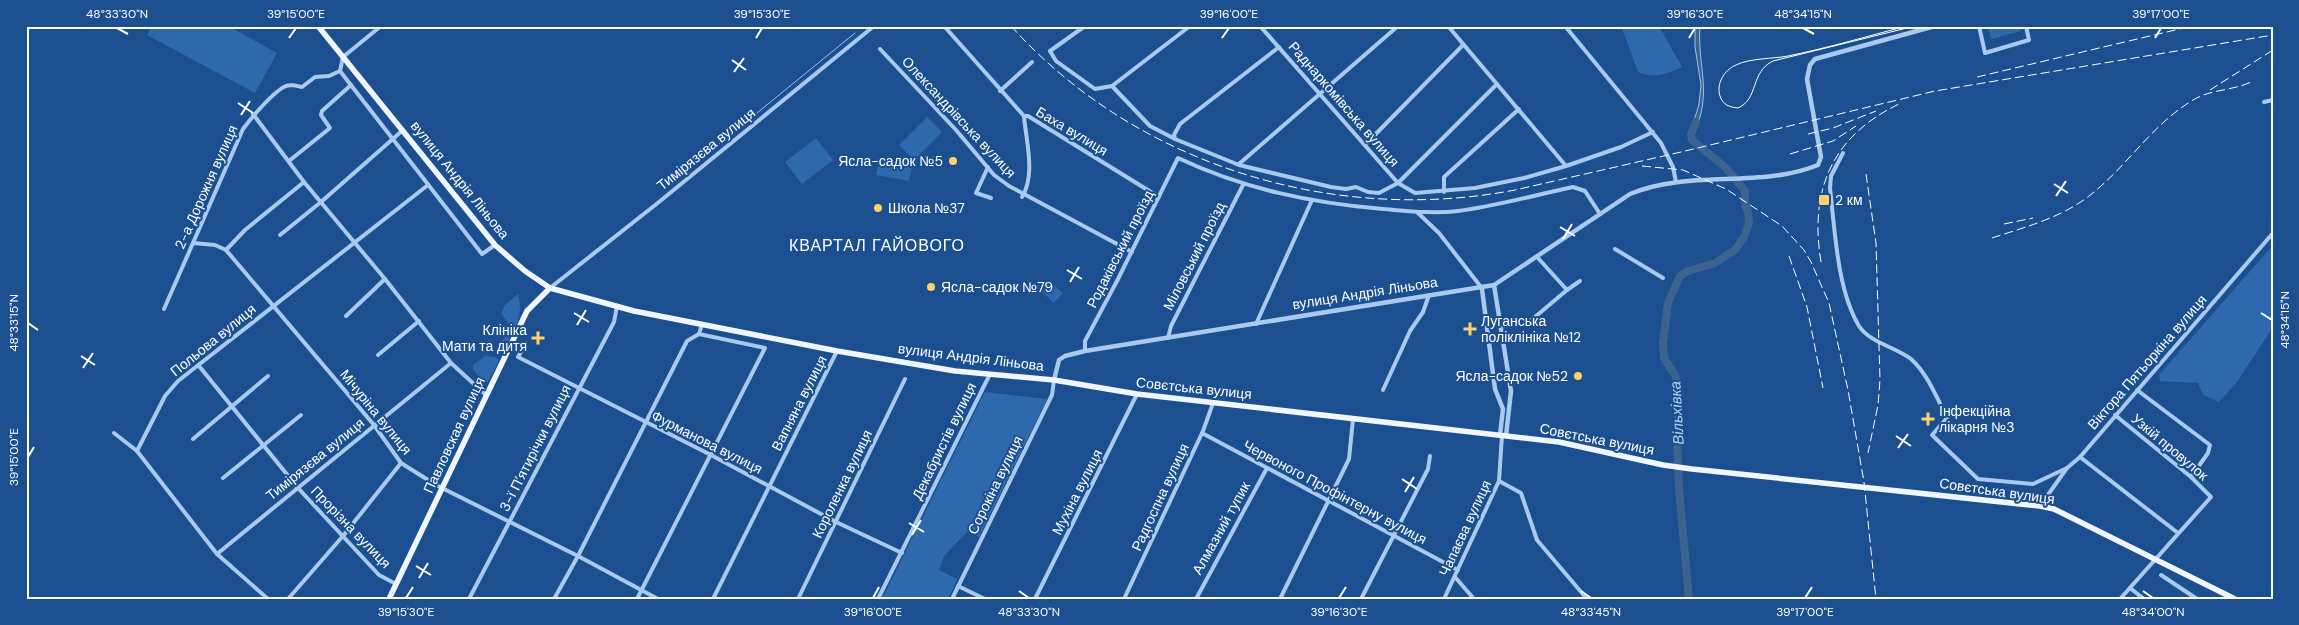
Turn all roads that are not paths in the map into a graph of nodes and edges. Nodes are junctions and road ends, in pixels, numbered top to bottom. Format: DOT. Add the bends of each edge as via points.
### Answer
graph roads {
  1 [pos="318,26"];
  2 [pos="381,26"];
  3 [pos="874,26"];
  4 [pos="944,26"];
  5 [pos="1074,26"];
  6 [pos="1085,26"];
  7 [pos="1190,26"];
  8 [pos="1260,26"];
  9 [pos="1398,26"];
  10 [pos="1448,26"];
  11 [pos="1564,26"];
  12 [pos="1935,26"];
  13 [pos="1978,26"];
  14 [pos="2026,26"];
  15 [pos="1078,31"];
  16 [pos="1463,45"];
  17 [pos="1279,47"];
  18 [pos="880,49"];
  19 [pos="344,57"];
  20 [pos="1032,62"];
  21 [pos="340,71"];
  22 [pos="1497,84"];
  23 [pos="352,86"];
  24 [pos="1112,86"];
  25 [pos="1000,91"];
  26 [pos="1321,95"];
  27 [pos="2273,100"];
  28 [pos="2264,102"];
  29 [pos="1519,109"];
  30 [pos="253,114"];
  31 [pos="1024,116"];
  32 [pos="403,130"];
  33 [pos="1654,132"];
  34 [pos="1175,139"];
  35 [pos="392,140"];
  36 [pos="1366,144"];
  37 [pos="1843,153"];
  38 [pos="289,162"];
  39 [pos="1239,165"];
  40 [pos="1566,166"];
  41 [pos="988,167"];
  42 [pos="304,182"];
  43 [pos="1676,182"];
  44 [pos="1398,183"];
  45 [pos="428,185"];
  46 [pos="1242,185"];
  47 [pos="1444,192"];
  48 [pos="1023,196"];
  49 [pos="1159,197"];
  50 [pos="990,198"];
  51 [pos="1312,200"];
  52 [pos="321,202"];
  53 [pos="1417,212"];
  54 [pos="1600,214"];
  55 [pos="2273,233"];
  56 [pos="280,235"];
  57 [pos="353,242"];
  58 [pos="193,243"];
  59 [pos="495,245"];
  60 [pos="1615,248"];
  61 [pos="226,250"];
  62 [pos="1132,252"];
  63 [pos="1538,258"];
  64 [pos="1663,278"];
  65 [pos="385,279"];
  66 [pos="1580,281"];
  67 [pos="1494,285"];
  68 [pos="550,288"];
  69 [pos="1482,288"];
  70 [pos="1567,290"];
  71 [pos="1429,295"];
  72 [pos="273,306"];
  73 [pos="617,306"];
  74 [pos="164,309"];
  75 [pos="346,316"];
  76 [pos="419,321"];
  77 [pos="1529,322"];
  78 [pos="702,324"];
  79 [pos="1256,324"];
  80 [pos="699,334"];
  81 [pos="1168,338"];
  82 [pos="526,343"];
  83 [pos="837,351"];
  84 [pos="1085,351"];
  85 [pos="378,356"];
  86 [pos="451,363"];
  87 [pos="199,366"];
  88 [pos="990,374"];
  89 [pos="268,376"];
  90 [pos="905,379"];
  91 [pos="1054,380"];
  92 [pos="578,389"];
  93 [pos="1384,390"];
  94 [pos="2137,390"];
  95 [pos="1137,394"];
  96 [pos="486,395"];
  97 [pos="1213,403"];
  98 [pos="231,408"];
  99 [pos="301,415"];
  100 [pos="2115,415"];
  101 [pos="1353,419"];
  102 [pos="645,423"];
  103 [pos="374,426"];
  104 [pos="114,433"];
  105 [pos="1202,433"];
  106 [pos="1502,435"];
  107 [pos="193,438"];
  108 [pos="262,445"];
  109 [pos="137,451"];
  110 [pos="711,455"];
  111 [pos="1430,456"];
  112 [pos="2080,457"];
  113 [pos="401,462"];
  114 [pos="1267,468"];
  115 [pos="2067,468"];
  116 [pos="2191,477"];
  117 [pos="223,478"];
  118 [pos="1500,481"];
  119 [pos="769,487"];
  120 [pos="298,488"];
  121 [pos="443,489"];
  122 [pos="1329,500"];
  123 [pos="2040,506"];
  124 [pos="510,522"];
  125 [pos="836,522"];
  126 [pos="2178,532"];
  127 [pos="343,536"];
  128 [pos="1393,536"];
  129 [pos="902,553"];
  130 [pos="217,554"];
  131 [pos="578,556"];
  132 [pos="2156,558"];
  133 [pos="1458,570"];
  134 [pos="2161,575"];
  135 [pos="1455,576"];
  136 [pos="396,584"];
  137 [pos="958,586"];
  138 [pos="2130,588"];
  139 [pos="642,590"];
  140 [pos="268,599"];
  141 [pos="288,599"];
  142 [pos="389,599"];
  143 [pos="469,599"];
  144 [pos="554,599"];
  145 [pos="637,599"];
  146 [pos="658,599"];
  147 [pos="713,599"];
  148 [pos="798,599"];
  149 [pos="878,599"];
  150 [pos="952,599"];
  151 [pos="985,599"];
  152 [pos="1035,599"];
  153 [pos="1124,599"];
  154 [pos="1196,599"];
  155 [pos="1280,599"];
  156 [pos="1361,599"];
  157 [pos="1444,599"];
  158 [pos="1474,599"];
  159 [pos="1587,599"];
  160 [pos="2120,599"];
  161 [pos="2144,599"];
  162 [pos="2197,599"];
  163 [pos="2235,599"];
  1 -- 19 [label="main road, вулиця Андрія Ліньова"];
  2 -- 19 [label="street"];
  3 -- 68 [label="street, Тимірязєва вулиця"];
  4 -- 25 [label="street, Баха вулиця"];
  5 -- 15 [label="street"];
  6 -- 15 [label="street"];
  7 -- 24 [label="street"];
  8 -- 17 [label="street, Раднаркомівська вулиця"];
  9 -- 26 [label="street"];
  10 -- 16 [label="street"];
  11 -- 33 [label="street"];
  12 -- 43 [label="street, вулиця Андрія Ліньова" via="1815,59 1806,79 1821,157 1818,165 1782,175"];
  13 -- 14 [label="street" via="1985,53 2029,40"];
  15 -- 24 [label="street" via="1050,51 1056,62 1094,89"];
  16 -- 22 [label="street"];
  16 -- 36 [label="street"];
  17 -- 26 [label="street, Раднаркомівська вулиця"];
  17 -- 34 [label="street" via="1180,124"];
  18 -- 41 [label="street, Олександрівська вулиця"];
  19 -- 21 [label="street"];
  19 -- 32 [label="main road, вулиця Андрія Ліньова"];
  20 -- 25 [label="street"];
  21 -- 23 [label="street"];
  21 -- 30 [label="street, 2-а Дорожня вулиця" via="315,77 302,87 285,86"];
  22 -- 29 [label="street"];
  22 -- 44 [label="street"];
  23 -- 35 [label="street"];
  23 -- 38 [label="street" via="322,112 330,128"];
  24 -- 34 [label="street" via="1150,126"];
  25 -- 31 [label="street, Баха вулиця"];
  26 -- 36 [label="street, Раднаркомівська вулиця"];
  26 -- 39 [label="street"];
  27 -- 28 [label="street"];
  29 -- 40 [label="street"];
  29 -- 47 [label="street" via="1444,177"];
  30 -- 38 [label="street"];
  30 -- 58 [label="street, 2-а Дорожня вулиця" via="243,129"];
  31 -- 48 [label="street" via="1029,172 1028,188"];
  31 -- 49 [label="street, Баха вулиця"];
  32 -- 35 [label="street"];
  32 -- 59 [label="main road, вулиця Андрія Ліньова"];
  33 -- 40 [label="street"];
  33 -- 43 [label="street"];
  34 -- 39 [label="street"];
  35 -- 45 [label="street"];
  35 -- 52 [label="street"];
  36 -- 44 [label="street, Раднаркомівська вулиця"];
  37 -- 115 [label="street" via="1831,176 1830,188 1844,289 1860,327 1912,360 1930,384 1947,418 1932,435 1978,479 2033,484"];
  38 -- 42 [label="street"];
  39 -- 44 [label="street" via="1346,190 1356,187 1379,193"];
  40 -- 47 [label="street" via="1524,178"];
  41 -- 48 [label="street, Олександрівська вулиця"];
  41 -- 50 [label="street" via="976,193"];
  42 -- 52 [label="street"];
  42 -- 61 [label="street" via="245,230"];
  43 -- 54 [label="street, вулиця Андрія Ліньова" via="1639,190"];
  44 -- 47 [label="street, Раднаркомівська вулиця" via="1415,193"];
  45 -- 57 [label="street, Польова вулиця"];
  45 -- 59 [label="street" via="482,254"];
  46 -- 49 [label="street, Родаківський проїзд" via="1178,158"];
  46 -- 51 [label="street"];
  46 -- 81 [label="street, Міловський проїзд" via="1171,326"];
  48 -- 62 [label="street, Олександрівська вулиця"];
  49 -- 62 [label="street, Родаківський проїзд"];
  51 -- 53 [label="street"];
  51 -- 79 [label="street"];
  52 -- 56 [label="street"];
  52 -- 57 [label="street"];
  53 -- 54 [label="street" via="1466,210 1573,187 1585,191"];
  53 -- 69 [label="street" via="1439,233"];
  54 -- 63 [label="street, вулиця Андрія Ліньова"];
  55 -- 94 [label="street, Віктора Пятьоркіна вулиця"];
  57 -- 65 [label="street"];
  57 -- 72 [label="street, Польова вулиця"];
  58 -- 61 [label="street" via="215,245"];
  58 -- 74 [label="street, 2-а Дорожня вулиця"];
  59 -- 68 [label="main road, вулиця Андрія Ліньова"];
  60 -- 64 [label="street"];
  61 -- 72 [label="street, Мічуріна вулиця"];
  62 -- 84 [label="street, Родаківський проїзд" via="1085,341"];
  63 -- 67 [label="street, вулиця Андрія Ліньова"];
  63 -- 70 [label="street"];
  65 -- 75 [label="street"];
  65 -- 76 [label="street"];
  66 -- 70 [label="street"];
  67 -- 69 [label="street, вулиця Андрія Ліньова"];
  67 -- 106 [label="street, Чапаєва вулиця" via="1511,391"];
  68 -- 73 [label="main road, вулиця Андрія Ліньова"];
  68 -- 96 [label="main road, Павловская вулиця" via="527,311"];
  69 -- 71 [label="street, вулиця Андрія Ліньова"];
  69 -- 106 [label="street, Чапаєва вулиця" via="1495,389 1503,409"];
  70 -- 77 [label="street"];
  71 -- 79 [label="street, вулиця Андрія Ліньова"];
  71 -- 93 [label="street"];
  72 -- 87 [label="street, Польова вулиця"];
  72 -- 103 [label="street, Мічуріна вулиця"];
  73 -- 78 [label="main road, вулиця Андрія Ліньова"];
  73 -- 92 [label="street, 3-ї П’ятирічки вулиця" via="614,322"];
  76 -- 85 [label="street"];
  76 -- 86 [label="street"];
  78 -- 80 [label="street"];
  78 -- 83 [label="main road, вулиця Андрія Ліньова"];
  79 -- 81 [label="street, вулиця Андрія Ліньова"];
  80 -- 102 [label="street" via="687,340"];
  80 -- 110 [label="street" via="765,348"];
  81 -- 84 [label="street, вулиця Андрія Ліньова"];
  82 -- 92 [label="street, Фурманова вулиця" via="518,358"];
  83 -- 88 [label="main road, вулиця Андрія Ліньова"];
  83 -- 119 [label="street, Вапняна вулиця"];
  84 -- 91 [label="street, вулиця Андрія Ліньова" via="1059,360"];
  86 -- 96 [label="street"];
  86 -- 103 [label="street, Тимірязєва вулиця"];
  87 -- 98 [label="street, Прорізна вулиця"];
  87 -- 109 [label="street, Польова вулиця" via="164,396"];
  88 -- 91 [label="main road, вулиця Андрія Ліньова"];
  88 -- 129 [label="street, Декабристів вулиця"];
  89 -- 98 [label="street"];
  90 -- 125 [label="street, Короленка вулиця"];
  91 -- 95 [label="main road, Совєтська вулиця"];
  91 -- 137 [label="street, Сорокіна вулиця" via="1052,395"];
  92 -- 102 [label="street, Фурманова вулиця"];
  92 -- 124 [label="street, 3-ї П’ятирічки вулиця"];
  94 -- 100 [label="street, Віктора Пятьоркіна вулиця"];
  94 -- 116 [label="street" via="2210,445"];
  95 -- 97 [label="main road, Совєтська вулиця"];
  95 -- 152 [label="street, Мухіна вулиця"];
  96 -- 121 [label="main road, Павловская вулиця"];
  97 -- 101 [label="main road, Совєтська вулиця"];
  97 -- 105 [label="street, Радгоспна вулиця"];
  98 -- 107 [label="street"];
  98 -- 108 [label="street, Прорізна вулиця"];
  99 -- 108 [label="street"];
  100 -- 112 [label="street, Віктора Пятьоркіна вулиця"];
  100 -- 116 [label="street, Узкій провулок"];
  101 -- 106 [label="main road, Совєтська вулиця"];
  101 -- 122 [label="street" via="1348,460"];
  102 -- 110 [label="street, Фурманова вулиця"];
  102 -- 131 [label="street"];
  103 -- 113 [label="street, Мічуріна вулиця"];
  103 -- 120 [label="street, Тимірязєва вулиця"];
  104 -- 109 [label="street"];
  105 -- 114 [label="street, Червоного Профінтерну вулиця"];
  105 -- 153 [label="street, Радгоспна вулиця"];
  106 -- 118 [label="street, Чапаєва вулиця"];
  106 -- 123 [label="main road, Совєтська вулиця" via="1559,442 1663,466"];
  108 -- 117 [label="street"];
  108 -- 120 [label="street, Прорізна вулиця"];
  109 -- 130 [label="street"];
  110 -- 119 [label="street, Фурманова вулиця"];
  110 -- 139 [label="street"];
  111 -- 128 [label="street" via="1428,469"];
  112 -- 115 [label="street, Віктора Пятьоркіна вулиця"];
  112 -- 126 [label="street"];
  113 -- 121 [label="street, Мічуріна вулиця"];
  113 -- 127 [label="street"];
  114 -- 122 [label="street, Червоного Профінтерну вулиця"];
  114 -- 154 [label="street, Алмазний тупик"];
  115 -- 123 [label="street, Віктора Пятьоркіна вулиця"];
  116 -- 126 [label="street, Узкій провулок" via="2211,497"];
  118 -- 133 [label="street, Чапаєва вулиця"];
  118 -- 159 [label="street" via="1521,494 1537,540"];
  119 -- 125 [label="street, Фурманова вулиця"];
  119 -- 147 [label="street, Вапняна вулиця"];
  120 -- 127 [label="street, Прорізна вулиця"];
  120 -- 130 [label="street, Тимірязєва вулиця"];
  121 -- 124 [label="street, Мічуріна вулиця"];
  121 -- 136 [label="main road, Павловская вулиця"];
  122 -- 128 [label="street, Червоного Профінтерну вулиця"];
  122 -- 155 [label="street"];
  123 -- 132 [label="main road, Совєтська вулиця" via="2054,509"];
  124 -- 131 [label="street, Мічуріна вулиця"];
  124 -- 143 [label="street, 3-ї П’ятирічки вулиця"];
  125 -- 129 [label="street, Фурманова вулиця"];
  125 -- 148 [label="street, Короленка вулиця"];
  126 -- 132 [label="street"];
  127 -- 136 [label="street, Прорізна вулиця" via="379,575"];
  127 -- 141 [label="street"];
  128 -- 133 [label="street, Червоного Профінтерну вулиця"];
  128 -- 156 [label="street"];
  129 -- 149 [label="street, Декабристів вулиця"];
  130 -- 140 [label="street"];
  131 -- 139 [label="street, Мічуріна вулиця"];
  131 -- 144 [label="street"];
  132 -- 138 [label="street"];
  132 -- 163 [label="main road, Совєтська вулиця"];
  133 -- 135 [label="street, Чапаєва вулиця"];
  134 -- 162 [label="street"];
  135 -- 157 [label="street, Чапаєва вулиця"];
  135 -- 158 [label="street"];
  136 -- 142 [label="main road, Павловская вулиця"];
  137 -- 150 [label="street, Сорокіна вулиця"];
  137 -- 151 [label="street"];
  138 -- 160 [label="street"];
  138 -- 161 [label="street"];
  139 -- 145 [label="street"];
  139 -- 146 [label="street, Мічуріна вулиця"];
}
